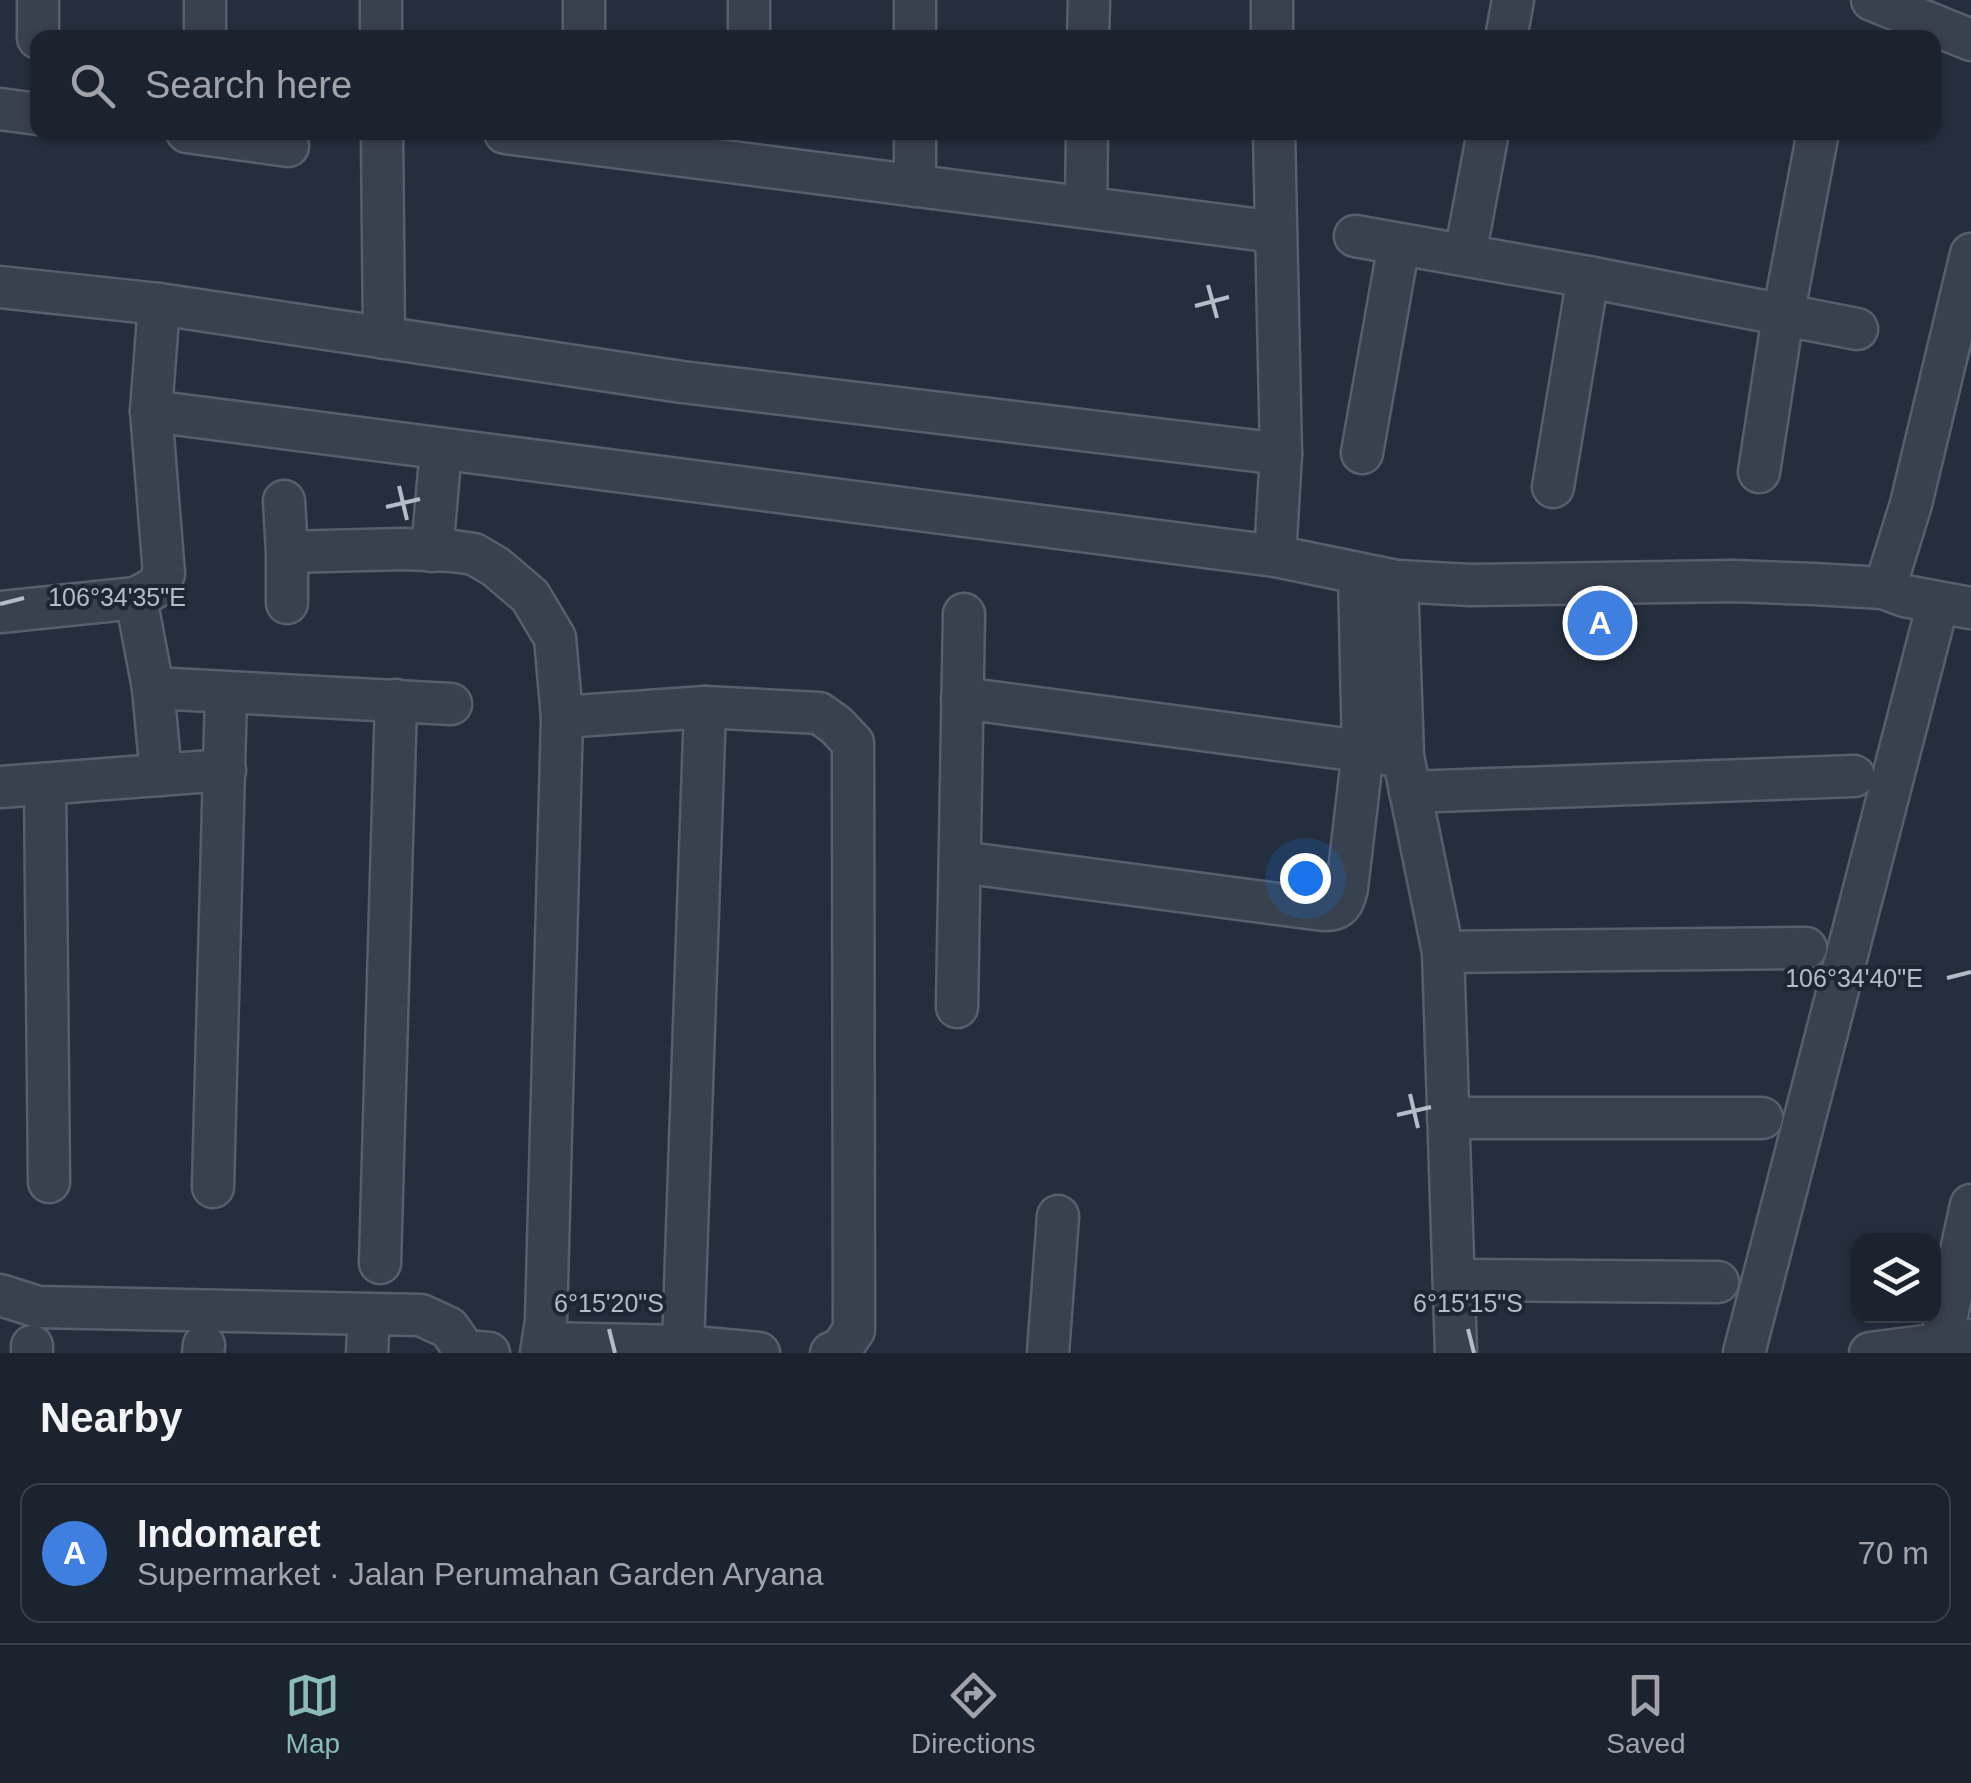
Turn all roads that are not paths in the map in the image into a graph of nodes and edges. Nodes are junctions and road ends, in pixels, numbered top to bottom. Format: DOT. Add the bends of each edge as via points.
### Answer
graph roads {
  1 [pos="38,0"];
  2 [pos="205,0"];
  3 [pos="381,0"];
  4 [pos="584,0"];
  5 [pos="749,0"];
  6 [pos="915,0"];
  7 [pos="1089,0"];
  8 [pos="1272,0"];
  9 [pos="1513,0"];
  10 [pos="1872,0"];
  11 [pos="38,30"];
  12 [pos="204,30"];
  13 [pos="382,30"];
  14 [pos="584,30"];
  15 [pos="749,30"];
  16 [pos="915,30"];
  17 [pos="1088,30"];
  18 [pos="1272,30"];
  19 [pos="1507,30"];
  20 [pos="1971,40"];
  21 [pos="0,109"];
  22 [pos="30,113"];
  23 [pos="246,140"];
  24 [pos="382,140"];
  25 [pos="618,140"];
  26 [pos="915,140"];
  27 [pos="1087,140"];
  28 [pos="1274,140"];
  29 [pos="1487,140"];
  30 [pos="1816,140"];
  31 [pos="288,146"];
  32 [pos="748,148"];
  33 [pos="915,186"];
  34 [pos="1086,207"];
  35 [pos="1276,232"];
  36 [pos="1355,236"];
  37 [pos="1400,244"];
  38 [pos="1971,254"];
  39 [pos="1465,255"];
  40 [pos="1588,277"];
  41 [pos="0,287"];
  42 [pos="158,315"];
  43 [pos="1783,316"];
  44 [pos="1857,329"];
  45 [pos="384,338"];
  46 [pos="152,402"];
  47 [pos="441,449"];
  48 [pos="1362,452"];
  49 [pos="1280,464"];
  50 [pos="1759,472"];
  51 [pos="1553,487"];
  52 [pos="284,501"];
  53 [pos="1276,546"];
  54 [pos="432,550"];
  55 [pos="287,552"];
  56 [pos="1378,577"];
  57 [pos="1919,594"];
  58 [pos="136,598"];
  59 [pos="287,604"];
  60 [pos="0,612"];
  61 [pos="964,614"];
  62 [pos="152,688"];
  63 [pos="226,694"];
  64 [pos="962,698"];
  65 [pos="396,700"];
  66 [pos="451,704"];
  67 [pos="705,707"];
  68 [pos="562,718"];
  69 [pos="1363,751"];
  70 [pos="224,770"];
  71 [pos="1406,774"];
  72 [pos="161,775"];
  73 [pos="1854,776"];
  74 [pos="45,784"];
  75 [pos="0,787"];
  76 [pos="960,862"];
  77 [pos="1806,948"];
  78 [pos="1443,952"];
  79 [pos="957,1007"];
  80 [pos="1448,1118"];
  81 [pos="1762,1118"];
  82 [pos="49,1182"];
  83 [pos="214,1187"];
  84 [pos="1971,1205"];
  85 [pos="1058,1216"];
  86 [pos="380,1263"];
  87 [pos="1454,1280"];
  88 [pos="1718,1282"];
  89 [pos="0,1295"];
  90 [pos="368,1334"];
  91 [pos="1956,1341"];
  92 [pos="683,1346"];
  93 [pos="542,1348"];
  94 [pos="473,1353"];
  95 [pos="758,1353"];
  96 [pos="832,1353"];
  97 [pos="1048,1353"];
  98 [pos="1456,1353"];
  99 [pos="1744,1353"];
  100 [pos="1870,1353"];
  1 -- 11 [label="street"];
  2 -- 12 [label="street"];
  3 -- 13 [label="street"];
  4 -- 14 [label="street"];
  5 -- 15 [label="street"];
  6 -- 16 [label="street"];
  7 -- 17 [label="street"];
  8 -- 18 [label="street"];
  9 -- 19 [label="street"];
  10 -- 20 [label="street"];
  21 -- 22 [label="street"];
  23 -- 31 [label="street"];
  24 -- 45 [label="street"];
  25 -- 32 [label="street"];
  26 -- 33 [label="street"];
  27 -- 34 [label="street"];
  28 -- 35 [label="street"];
  29 -- 39 [label="street"];
  30 -- 43 [label="street"];
  32 -- 33 [label="street"];
  33 -- 34 [label="street"];
  34 -- 35 [label="street"];
  35 -- 49 [label="street"];
  36 -- 37 [label="street"];
  37 -- 39 [label="street"];
  37 -- 48 [label="street"];
  38 -- 57 [label="street" via="1911,504"];
  39 -- 40 [label="street"];
  40 -- 43 [label="street"];
  40 -- 51 [label="street"];
  41 -- 42 [label="street"];
  42 -- 45 [label="street"];
  42 -- 46 [label="street"];
  43 -- 44 [label="street"];
  43 -- 50 [label="street"];
  45 -- 49 [label="street"];
  46 -- 47 [label="street"];
  46 -- 58 [label="street" via="164,574"];
  47 -- 53 [label="street"];
  47 -- 54 [label="street"];
  49 -- 53 [label="street"];
  52 -- 55 [label="street"];
  53 -- 56 [label="street"];
  54 -- 55 [label="street"];
  54 -- 68 [label="street" via="474,554 530,596 555,638"];
  55 -- 59 [label="street"];
  56 -- 57 [label="street" via="1470,585 1734,582"];
  56 -- 69 [label="street" via="1363,665"];
  56 -- 71 [label="street"];
  57 -- 99 [label="street"];
  58 -- 60 [label="street"];
  58 -- 62 [label="street"];
  61 -- 64 [label="street"];
  62 -- 63 [label="street"];
  62 -- 72 [label="street"];
  63 -- 65 [label="street"];
  63 -- 70 [label="street"];
  64 -- 69 [label="street"];
  64 -- 76 [label="street"];
  65 -- 66 [label="street"];
  65 -- 86 [label="street"];
  67 -- 68 [label="street"];
  67 -- 92 [label="street"];
  67 -- 96 [label="street" via="819,713 852,743 854,1330"];
  68 -- 93 [label="street"];
  69 -- 71 [label="street"];
  69 -- 76 [label="street" via="1347,888 1343,904 1332,911"];
  70 -- 72 [label="street"];
  70 -- 83 [label="street"];
  71 -- 73 [label="street"];
  71 -- 78 [label="street"];
  72 -- 74 [label="street"];
  74 -- 75 [label="street"];
  74 -- 82 [label="street"];
  76 -- 79 [label="street"];
  77 -- 78 [label="street"];
  78 -- 80 [label="street"];
  80 -- 81 [label="street"];
  80 -- 87 [label="street"];
  84 -- 91 [label="street"];
  85 -- 97 [label="street"];
  87 -- 88 [label="street"];
  87 -- 98 [label="street"];
  89 -- 90 [label="street" via="38,1307"];
  90 -- 94 [label="street" via="421,1315 449,1328"];
  91 -- 100 [label="street"];
  92 -- 93 [label="street"];
  92 -- 95 [label="street"];
}
